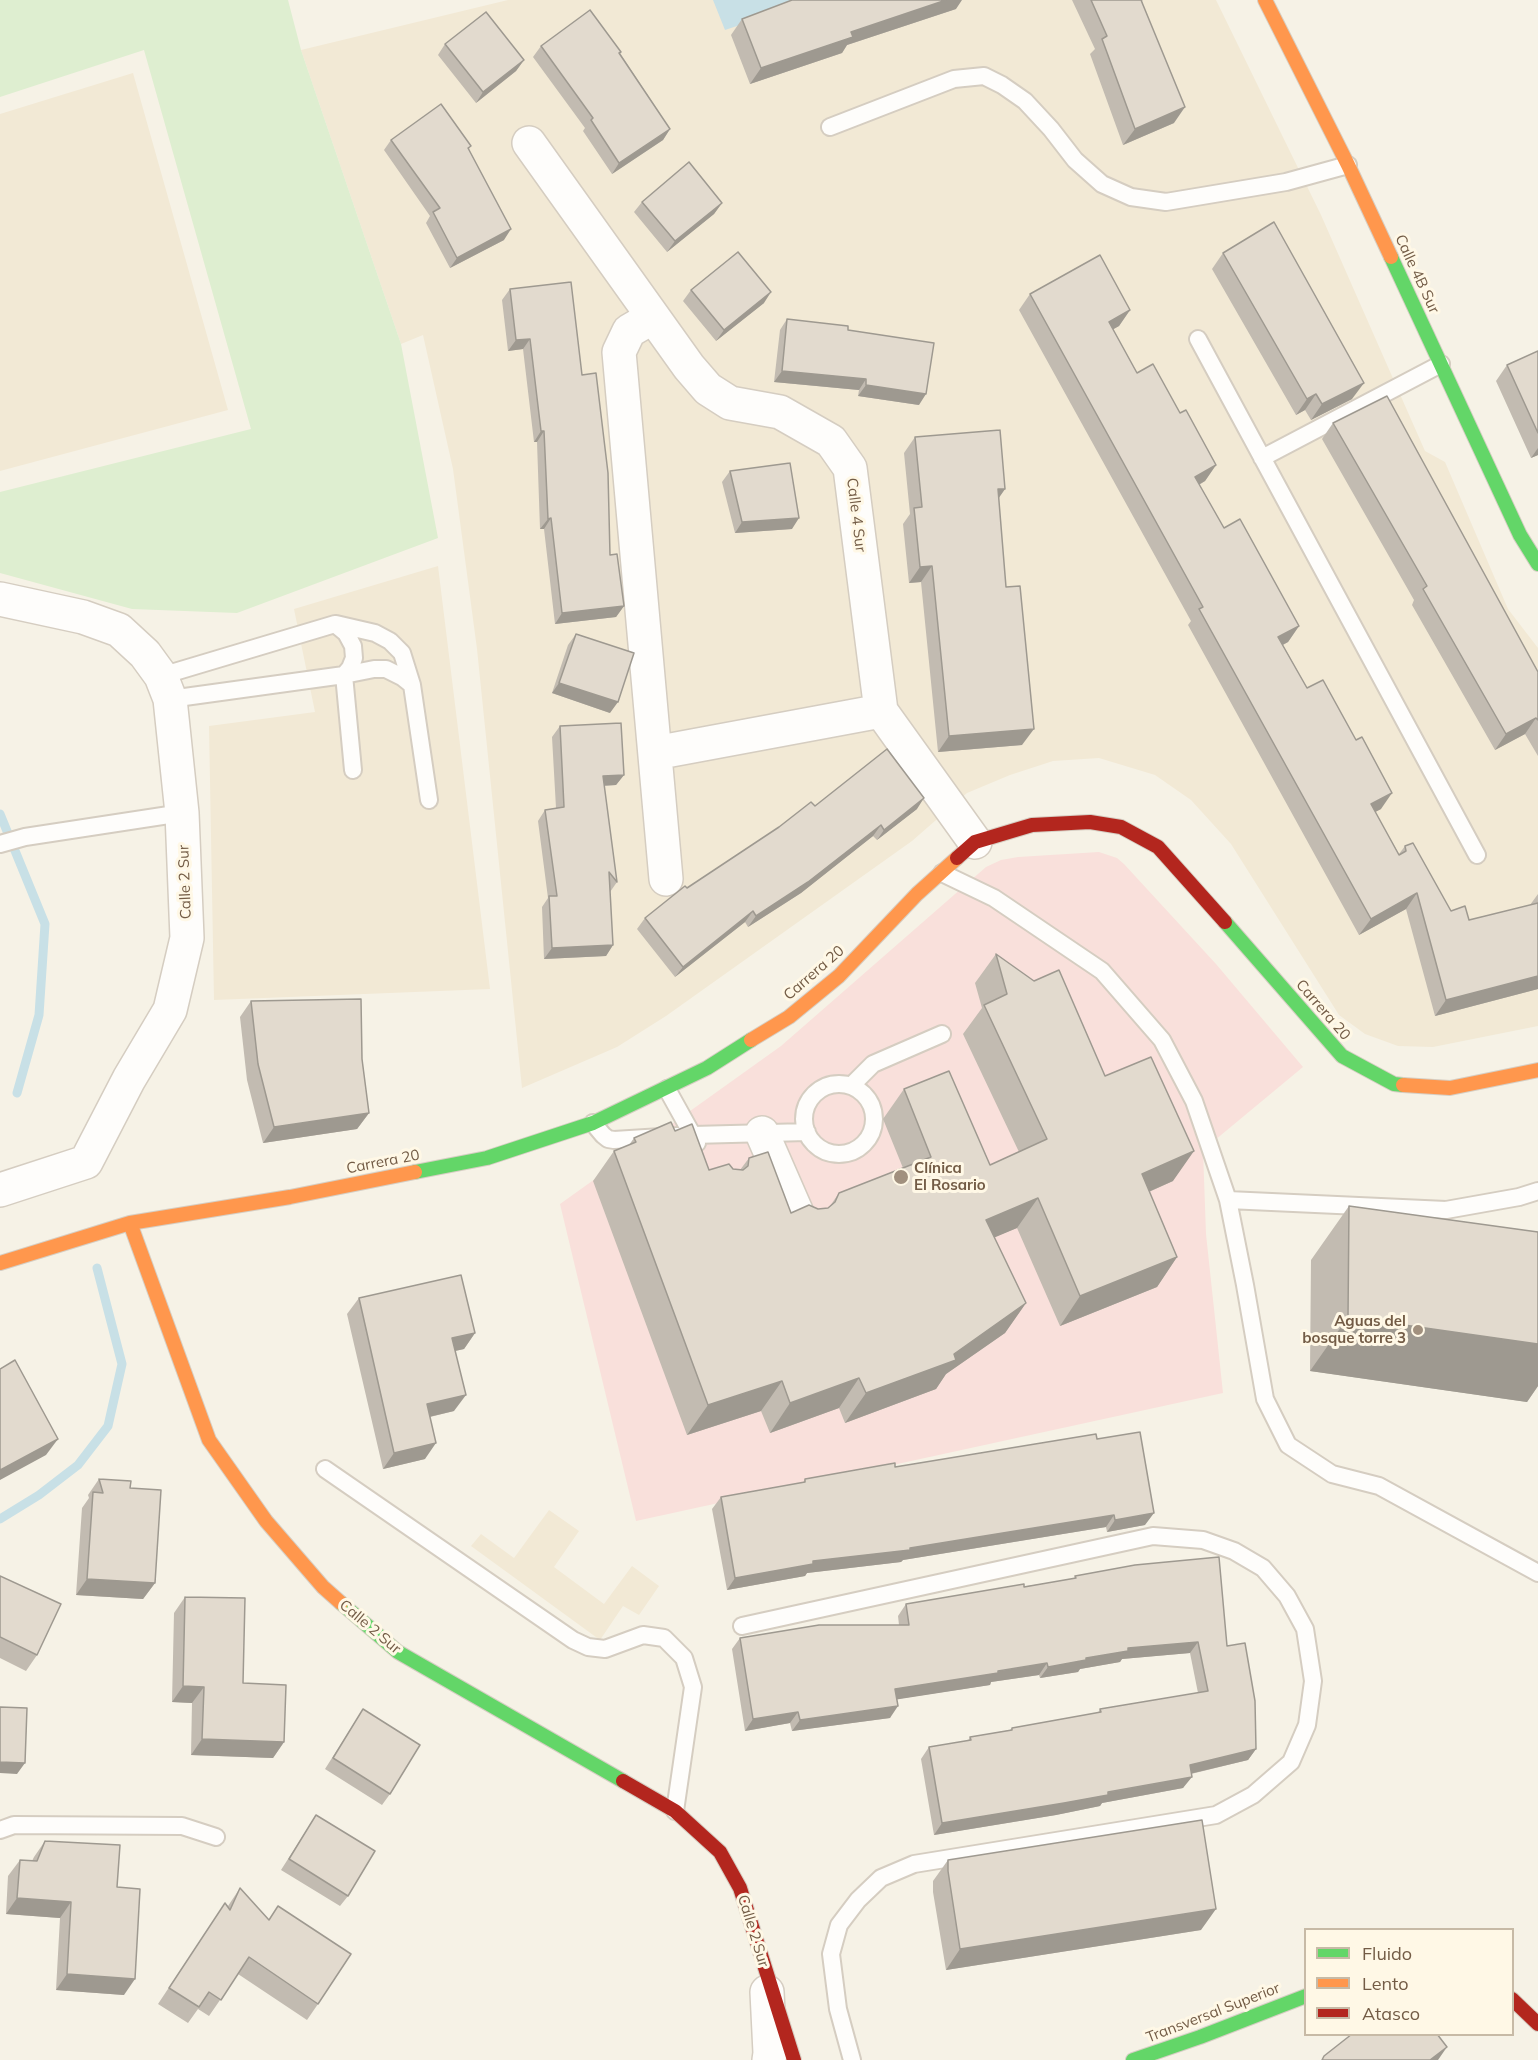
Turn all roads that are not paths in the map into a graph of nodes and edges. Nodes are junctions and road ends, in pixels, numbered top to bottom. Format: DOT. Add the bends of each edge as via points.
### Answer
graph roads {
  1 [pos="1264,0"];
  2 [pos="830,127"];
  3 [pos="529,143"];
  4 [pos="1348,165"];
  5 [pos="653,317"];
  6 [pos="1198,339"];
  7 [pos="1441,364"];
  8 [pos="1262,458"];
  9 [pos="1538,564"];
  10 [pos="0,600"];
  11 [pos="335,624"];
  12 [pos="344,675"];
  13 [pos="412,685"];
  14 [pos="166,687"];
  15 [pos="880,711"];
  16 [pos="655,753"];
  17 [pos="353,770"];
  18 [pos="429,800"];
  19 [pos="182,813"];
  20 [pos="975,842"];
  21 [pos="0,844"];
  22 [pos="1476,855"];
  23 [pos="942,873"];
  24 [pos="666,879"];
  25 [pos="942,1034"];
  26 [pos="1538,1070"];
  27 [pos="850,1086"];
  28 [pos="667,1089"];
  29 [pos="593,1123"];
  30 [pos="807,1132"];
  31 [pos="762,1133"];
  32 [pos="693,1135"];
  33 [pos="705,1160"];
  34 [pos="0,1190"];
  35 [pos="1538,1191"];
  36 [pos="1228,1200"];
  37 [pos="800,1221"];
  38 [pos="130,1223"];
  39 [pos="0,1263"];
  40 [pos="325,1469"];
  41 [pos="1538,1573"];
  42 [pos="742,1626"];
  43 [pos="675,1811"];
  44 [pos="0,1830"];
  45 [pos="216,1837"];
  46 [pos="767,1975"];
  47 [pos="1304,1996"];
  48 [pos="1514,2002"];
  49 [pos="1538,2024"];
  50 [pos="1153,2057"];
  51 [pos="768,2060"];
  52 [pos="794,2060"];
  53 [pos="852,2060"];
  54 [pos="1133,2060"];
  1 -- 4 [label="street, Calle 4B Sur"];
  2 -- 4 [label="lane" via="954,80 984,76 1025,101 1075,160 1102,184 1131,197 1167,202 1286,182"];
  3 -- 5 [label="street, Calle 4 Sur"];
  4 -- 7 [label="street, Calle 4B Sur"];
  5 -- 15 [label="street, Calle 4 Sur" via="708,389 730,403 780,412 831,441 850,468"];
  5 -- 16 [label="street" via="629,331 619,352"];
  6 -- 8 [label="lane"];
  7 -- 8 [label="lane"];
  7 -- 9 [label="street, Calle 4B Sur" via="1520,535"];
  8 -- 22 [label="lane"];
  10 -- 14 [label="street" via="83,617 119,630 145,654"];
  11 -- 12 [label="lane" via="353,646 354,658"];
  11 -- 13 [label="lane" via="375,633 390,641 402,653"];
  11 -- 14 [label="lane"];
  12 -- 13 [label="lane" via="386,669"];
  12 -- 14 [label="lane"];
  12 -- 17 [label="lane"];
  13 -- 18 [label="lane"];
  14 -- 19 [label="street, Calle 2 Sur"];
  15 -- 16 [label="street"];
  15 -- 20 [label="street, Calle 4 Sur"];
  16 -- 24 [label="street"];
  19 -- 21 [label="lane"];
  19 -- 34 [label="street, Calle 2 Sur" via="187,938 170,1010 86,1162"];
  20 -- 23 [label="street, Carrera 20"];
  20 -- 26 [label="street, Carrera 20" via="1023,827 1062,822 1121,827 1158,847 1342,1056 1394,1084 1450,1088"];
  23 -- 28 [label="street, Carrera 20" via="839,976 789,1017"];
  23 -- 36 [label="lane" via="994,898 1102,971 1162,1040 1194,1101"];
  25 -- 27 [label="lane" via="873,1064"];
  27 -- 30 [label="lane" via="831,1085 813,1095 806,1106"];
  27 -- 30 [label="lane" via="863,1093 874,1118 872,1132 864,1143 839,1154 814,1144"];
  28 -- 29 [label="street, Carrera 20"];
  28 -- 32 [label="lane"];
  29 -- 32 [label="lane" via="603,1135 614,1140"];
  29 -- 38 [label="street, Carrera 20" via="487,1158 290,1197"];
  30 -- 31 [label="lane"];
  31 -- 32 [label="lane"];
  31 -- 37 [label="street"];
  32 -- 33 [label="lane"];
  35 -- 36 [label="lane" via="1446,1210"];
  36 -- 41 [label="lane" via="1265,1399 1288,1445 1332,1474 1379,1486"];
  38 -- 39 [label="street, Carrera 20"];
  38 -- 43 [label="street, Calle 2 Sur" via="209,1440 266,1521 323,1587 398,1652"];
  40 -- 43 [label="lane" via="573,1640 605,1649 643,1635 664,1638 684,1658 693,1687"];
  42 -- 53 [label="lane" via="1153,1536 1203,1540 1234,1551 1263,1568 1287,1596 1305,1629 1313,1681 1307,1725 1292,1762 1253,1795 1215,1815 914,1864 881,1878 838,1925 831,1954 837,2009"];
  43 -- 46 [label="street, Calle 2 Sur" via="720,1852 740,1888"];
  44 -- 45 [label="lane" via="14,1825 182,1826"];
  46 -- 51 [label="street, Calle 2 Sur"];
  46 -- 52 [label="street, Calle 2 Sur"];
  47 -- 50 [label="street, Transversal Superior"];
  48 -- 49 [label="street"];
  50 -- 54 [label="street, Transversal Superior"];
}
